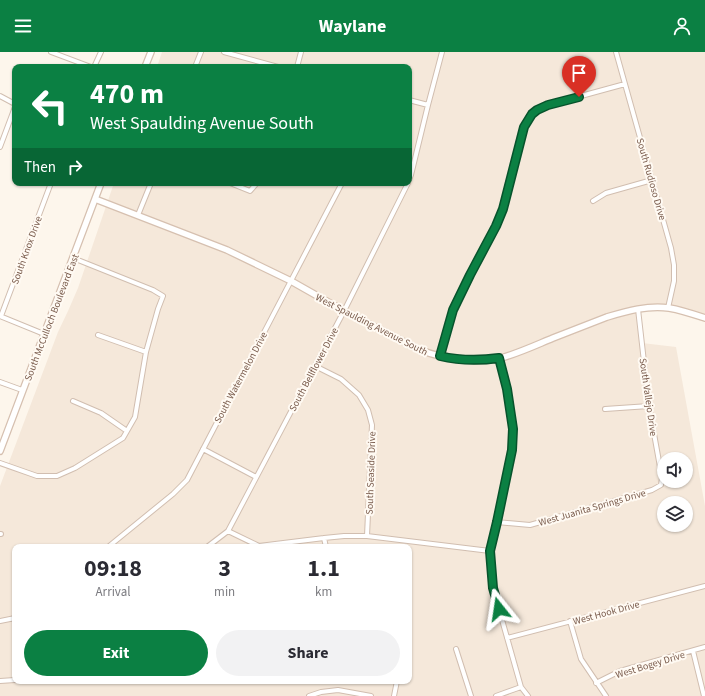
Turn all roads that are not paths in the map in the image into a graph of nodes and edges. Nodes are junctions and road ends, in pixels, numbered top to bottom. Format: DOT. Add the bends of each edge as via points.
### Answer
graph roads {
  1 [pos="52,52"];
  2 [pos="101,52"];
  3 [pos="151,52"];
  4 [pos="201,52"];
  5 [pos="224,52"];
  6 [pos="301,52"];
  7 [pos="442,52"];
  8 [pos="616,52"];
  9 [pos="231,53"];
  10 [pos="85,64"];
  11 [pos="95,64"];
  12 [pos="146,64"];
  13 [pos="196,64"];
  14 [pos="268,64"];
  15 [pos="299,64"];
  16 [pos="625,84"];
  17 [pos="0,96"];
  18 [pos="412,101"];
  19 [pos="12,103"];
  20 [pos="428,105"];
  21 [pos="12,113"];
  22 [pos="0,147"];
  23 [pos="412,175"];
  24 [pos="652,180"];
  25 [pos="50,186"];
  26 [pos="100,186"];
  27 [pos="150,186"];
  28 [pos="238,186"];
  29 [pos="254,186"];
  30 [pos="340,186"];
  31 [pos="406,186"];
  32 [pos="95,199"];
  33 [pos="593,201"];
  34 [pos="138,215"];
  35 [pos="73,258"];
  36 [pos="291,281"];
  37 [pos="668,308"];
  38 [pos="638,309"];
  39 [pos="344,311"];
  40 [pos="1,316"];
  41 [pos="705,318"];
  42 [pos="44,334"];
  43 [pos="98,335"];
  44 [pos="146,352"];
  45 [pos="440,356"];
  46 [pos="499,358"];
  47 [pos="315,366"];
  48 [pos="0,382"];
  49 [pos="22,390"];
  50 [pos="73,401"];
  51 [pos="649,406"];
  52 [pos="605,409"];
  53 [pos="127,431"];
  54 [pos="203,449"];
  55 [pos="0,451"];
  56 [pos="657,452"];
  57 [pos="0,463"];
  58 [pos="256,477"];
  59 [pos="657,487"];
  60 [pos="497,522"];
  61 [pos="228,531"];
  62 [pos="367,536"];
  63 [pos="324,538"];
  64 [pos="112,544"];
  65 [pos="211,544"];
  66 [pos="255,544"];
  67 [pos="275,544"];
  68 [pos="325,544"];
  69 [pos="490,551"];
  70 [pos="705,586"];
  71 [pos="12,619"];
  72 [pos="0,621"];
  73 [pos="570,621"];
  74 [pos="507,638"];
  75 [pos="705,647"];
  76 [pos="456,649"];
  77 [pos="693,651"];
  78 [pos="12,680"];
  79 [pos="0,681"];
  80 [pos="596,683"];
  81 [pos="396,684"];
  82 [pos="521,687"];
  83 [pos="309,696"];
  84 [pos="371,696"];
  85 [pos="394,696"];
  86 [pos="471,696"];
  87 [pos="496,696"];
  88 [pos="528,696"];
  89 [pos="606,696"];
  90 [pos="704,696"];
  1 -- 10 [label="street"];
  2 -- 11 [label="street"];
  3 -- 12 [label="street"];
  4 -- 13 [label="street"];
  5 -- 9 [label="street"];
  6 -- 15 [label="street"];
  7 -- 20 [label="street"];
  8 -- 16 [label="street, South Rudioso Drive"];
  9 -- 14 [label="street"];
  16 -- 24 [label="street, South Rudioso Drive"];
  16 -- 45 [label="street" via="548,105 537,110 527,120 503,209 453,310"];
  17 -- 19 [label="street"];
  18 -- 20 [label="street"];
  20 -- 23 [label="street"];
  21 -- 22 [label="street"];
  24 -- 33 [label="street" via="606,193"];
  24 -- 37 [label="street, South Rudioso Drive" via="674,264 674,281"];
  25 -- 40 [label="street, South Knox Drive"];
  26 -- 32 [label="street, South McCulloch Boulevard East"];
  27 -- 34 [label="street"];
  28 -- 29 [label="street" via="250,191"];
  30 -- 36 [label="street, South Watermelon Drive"];
  31 -- 39 [label="street, South Bellflower Drive"];
  32 -- 34 [label="street, West Spaulding Avenue South"];
  32 -- 35 [label="street, South McCulloch Boulevard East"];
  34 -- 36 [label="street, West Spaulding Avenue South" via="227,250"];
  35 -- 42 [label="street, South McCulloch Boulevard East"];
  35 -- 44 [label="street" via="163,296"];
  36 -- 39 [label="street, West Spaulding Avenue South"];
  36 -- 54 [label="street, South Watermelon Drive"];
  37 -- 38 [label="street, West Spaulding Avenue South"];
  37 -- 41 [label="street, West Spaulding Avenue South"];
  38 -- 46 [label="street, West Spaulding Avenue South" via="607,317"];
  38 -- 51 [label="street, South Vallejo Drive"];
  39 -- 45 [label="street, West Spaulding Avenue South" via="420,350"];
  39 -- 47 [label="street, South Bellflower Drive"];
  40 -- 42 [label="street"];
  42 -- 49 [label="street, South McCulloch Boulevard East"];
  43 -- 44 [label="street"];
  44 -- 53 [label="street" via="135,417"];
  45 -- 46 [label="street, West Spaulding Avenue South" via="467,360"];
  46 -- 60 [label="street" via="513,429 512,450"];
  47 -- 58 [label="street, South Bellflower Drive"];
  47 -- 62 [label="street, South Seaside Drive" via="341,379 359,396 368,410 372,425"];
  48 -- 49 [label="street"];
  49 -- 55 [label="street, South McCulloch Boulevard East"];
  50 -- 53 [label="street" via="101,413"];
  51 -- 52 [label="street"];
  51 -- 56 [label="street, South Vallejo Drive"];
  53 -- 57 [label="street" via="123,438 75,468 57,476 37,476"];
  54 -- 58 [label="street"];
  54 -- 64 [label="street, South Watermelon Drive" via="187,480"];
  58 -- 61 [label="street, South Bellflower Drive"];
  59 -- 60 [label="street, West Juanita Springs Drive" via="530,525"];
  60 -- 69 [label="street"];
  61 -- 65 [label="street, South Bellflower Drive"];
  61 -- 66 [label="street"];
  62 -- 63 [label="street"];
  62 -- 69 [label="street"];
  63 -- 67 [label="street"];
  63 -- 68 [label="street"];
  69 -- 74 [label="street" via="493,588"];
  70 -- 73 [label="street, West Hook Drive"];
  71 -- 72 [label="street"];
  73 -- 74 [label="street, West Hook Drive"];
  73 -- 80 [label="street" via="581,659"];
  74 -- 82 [label="street"];
  75 -- 77 [label="street, West Bogey Drive"];
  76 -- 86 [label="street"];
  77 -- 80 [label="street, West Bogey Drive" via="620,671"];
  77 -- 90 [label="street"];
  78 -- 79 [label="street"];
  80 -- 89 [label="street"];
  81 -- 85 [label="street"];
  82 -- 87 [label="street"];
  82 -- 88 [label="street"];
  83 -- 84 [label="street" via="338,690"];
}
